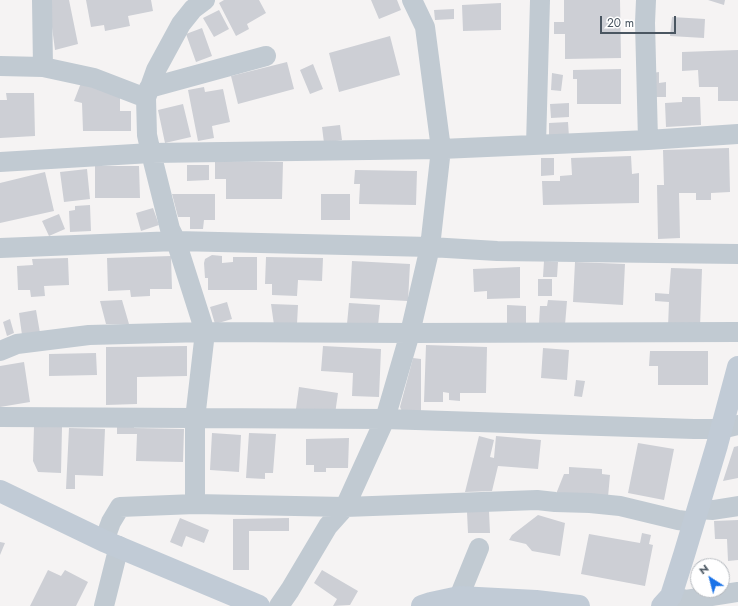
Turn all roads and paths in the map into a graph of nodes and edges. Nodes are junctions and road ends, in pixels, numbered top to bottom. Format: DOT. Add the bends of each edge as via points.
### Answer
graph roads {
  1 [pos="42,0"];
  2 [pos="205,0"];
  3 [pos="412,0"];
  4 [pos="540,0"];
  5 [pos="646,0"];
  6 [pos="266,56"];
  7 [pos="0,66"];
  8 [pos="43,67"];
  9 [pos="148,93"];
  10 [pos="738,134"];
  11 [pos="648,140"];
  12 [pos="536,145"];
  13 [pos="441,149"];
  14 [pos="151,153"];
  15 [pos="0,162"];
  16 [pos="176,240"];
  17 [pos="430,247"];
  18 [pos="0,248"];
  19 [pos="738,254"];
  20 [pos="204,332"];
  21 [pos="738,332"];
  22 [pos="410,333"];
  23 [pos="0,350"];
  24 [pos="738,366"];
  25 [pos="0,416"];
  26 [pos="195,419"];
  27 [pos="385,419"];
  28 [pos="729,427"];
  29 [pos="0,491"];
  30 [pos="195,504"];
  31 [pos="738,506"];
  32 [pos="344,507"];
  33 [pos="696,515"];
  34 [pos="112,543"];
  35 [pos="479,548"];
  36 [pos="738,592"];
  37 [pos="459,597"];
  38 [pos="667,601"];
  39 [pos="104,606"];
  40 [pos="259,606"];
  41 [pos="279,606"];
  42 [pos="422,606"];
  43 [pos="579,606"];
  1 -- 8 [label="street"];
  2 -- 9 [label="street" via="193,9 181,24 156,70"];
  3 -- 13 [label="street" via="425,27"];
  4 -- 12 [label="street"];
  5 -- 11 [label="street"];
  6 -- 9 [label="street"];
  7 -- 8 [label="street"];
  8 -- 9 [label="street"];
  9 -- 14 [label="street" via="147,135"];
  10 -- 11 [label="street"];
  11 -- 12 [label="street"];
  12 -- 13 [label="street"];
  13 -- 14 [label="street"];
  13 -- 17 [label="street"];
  14 -- 15 [label="street"];
  14 -- 16 [label="street" via="170,229"];
  16 -- 17 [label="street"];
  16 -- 18 [label="street"];
  16 -- 20 [label="street"];
  17 -- 19 [label="street" via="497,251"];
  17 -- 22 [label="street"];
  20 -- 22 [label="street"];
  20 -- 23 [label="street" via="89,335 17,344"];
  20 -- 26 [label="street"];
  21 -- 22 [label="street"];
  22 -- 27 [label="street"];
  24 -- 28 [label="street"];
  25 -- 26 [label="street"];
  26 -- 27 [label="street"];
  26 -- 30 [label="street"];
  27 -- 28 [label="street"];
  27 -- 32 [label="street"];
  28 -- 33 [label="street"];
  29 -- 34 [label="street"];
  30 -- 32 [label="street"];
  30 -- 34 [label="street" via="120,508 111,522"];
  31 -- 33 [label="street"];
  32 -- 33 [label="street" via="537,500 620,506 678,520"];
  32 -- 41 [label="street" via="328,526"];
  33 -- 38 [label="street"];
  34 -- 39 [label="street"];
  34 -- 40 [label="street"];
  35 -- 37 [label="street"];
  36 -- 38 [label="street"];
  37 -- 42 [label="street"];
  37 -- 43 [label="street"];
}
